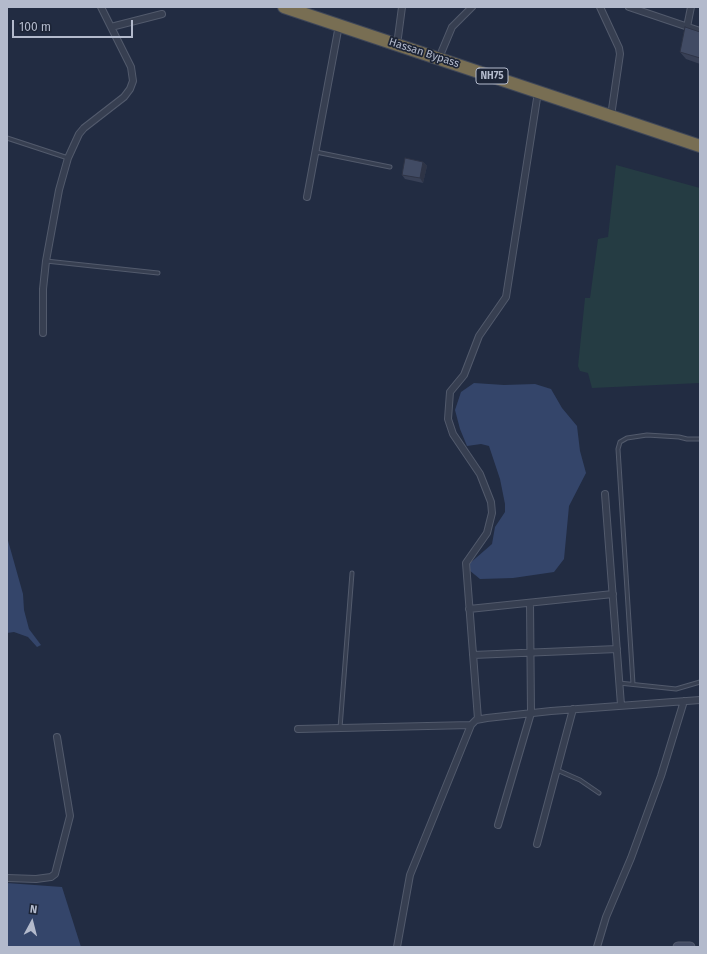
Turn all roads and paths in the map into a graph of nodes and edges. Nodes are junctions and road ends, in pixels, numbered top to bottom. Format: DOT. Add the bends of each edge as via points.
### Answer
graph roads {
  1 [pos="101,7"];
  2 [pos="284,7"];
  3 [pos="402,7"];
  4 [pos="472,7"];
  5 [pos="600,7"];
  6 [pos="629,7"];
  7 [pos="691,7"];
  8 [pos="162,14"];
  9 [pos="339,25"];
  10 [pos="111,27"];
  11 [pos="687,28"];
  12 [pos="700,31"];
  13 [pos="397,45"];
  14 [pos="439,58"];
  15 [pos="538,92"];
  16 [pos="611,116"];
  17 [pos="7,138"];
  18 [pos="700,146"];
  19 [pos="316,152"];
  20 [pos="68,158"];
  21 [pos="390,167"];
  22 [pos="307,197"];
  23 [pos="46,261"];
  24 [pos="158,273"];
  25 [pos="43,333"];
  26 [pos="700,439"];
  27 [pos="605,494"];
  28 [pos="352,573"];
  29 [pos="613,594"];
  30 [pos="530,603"];
  31 [pos="469,609"];
  32 [pos="617,649"];
  33 [pos="531,652"];
  34 [pos="473,655"];
  35 [pos="700,682"];
  36 [pos="619,683"];
  37 [pos="633,684"];
  38 [pos="700,700"];
  39 [pos="684,701"];
  40 [pos="621,705"];
  41 [pos="573,709"];
  42 [pos="531,713"];
  43 [pos="478,720"];
  44 [pos="471,725"];
  45 [pos="340,728"];
  46 [pos="298,729"];
  47 [pos="57,737"];
  48 [pos="557,770"];
  49 [pos="599,793"];
  50 [pos="498,825"];
  51 [pos="537,844"];
  52 [pos="7,878"];
  53 [pos="397,947"];
  54 [pos="597,947"];
  55 [pos="678,947"];
  56 [pos="690,947"];
  1 -- 10 [label="street"];
  2 -- 9 [label="highway, Hassan Bypass / NH75"];
  3 -- 13 [label="street"];
  4 -- 14 [label="street" via="452,27"];
  5 -- 16 [label="street" via="620,54"];
  6 -- 11 [label="street"];
  7 -- 11 [label="street"];
  8 -- 10 [label="street"];
  9 -- 13 [label="highway, Hassan Bypass / NH75"];
  9 -- 19 [label="street"];
  10 -- 20 [label="street" via="131,67 133,81 124,97 84,128"];
  11 -- 12 [label="street"];
  13 -- 14 [label="highway, Hassan Bypass / NH75"];
  14 -- 15 [label="highway, Hassan Bypass / NH75"];
  15 -- 16 [label="highway, Hassan Bypass / NH75"];
  15 -- 31 [label="street" via="506,297 479,336 464,375 450,392 448,419 453,434 480,474 491,502 492,513 487,533 466,563"];
  16 -- 18 [label="highway, Hassan Bypass / NH75"];
  17 -- 20 [label="lane"];
  19 -- 21 [label="lane"];
  19 -- 22 [label="street"];
  20 -- 23 [label="street" via="59,190"];
  23 -- 24 [label="lane"];
  23 -- 25 [label="street"];
  26 -- 37 [label="lane" via="647,435 627,438 620,442 618,449"];
  27 -- 29 [label="street"];
  28 -- 45 [label="lane"];
  29 -- 30 [label="street"];
  29 -- 32 [label="street"];
  30 -- 31 [label="street"];
  30 -- 33 [label="street"];
  31 -- 34 [label="street"];
  32 -- 33 [label="street"];
  32 -- 36 [label="street"];
  33 -- 34 [label="street"];
  33 -- 42 [label="street"];
  34 -- 43 [label="street"];
  35 -- 37 [label="lane" via="676,689"];
  36 -- 37 [label="lane"];
  36 -- 40 [label="street"];
  38 -- 39 [label="street"];
  39 -- 40 [label="street"];
  39 -- 54 [label="street" via="661,776 606,917"];
  40 -- 41 [label="street"];
  41 -- 42 [label="street"];
  41 -- 48 [label="street"];
  42 -- 43 [label="street"];
  42 -- 50 [label="street"];
  43 -- 44 [label="street"];
  44 -- 45 [label="street"];
  44 -- 53 [label="street" via="410,875"];
  45 -- 46 [label="street"];
  47 -- 52 [label="street" via="70,816 55,874 36,879"];
  48 -- 49 [label="lane" via="580,780"];
  48 -- 51 [label="street"];
  55 -- 56 [label="street"];
}
